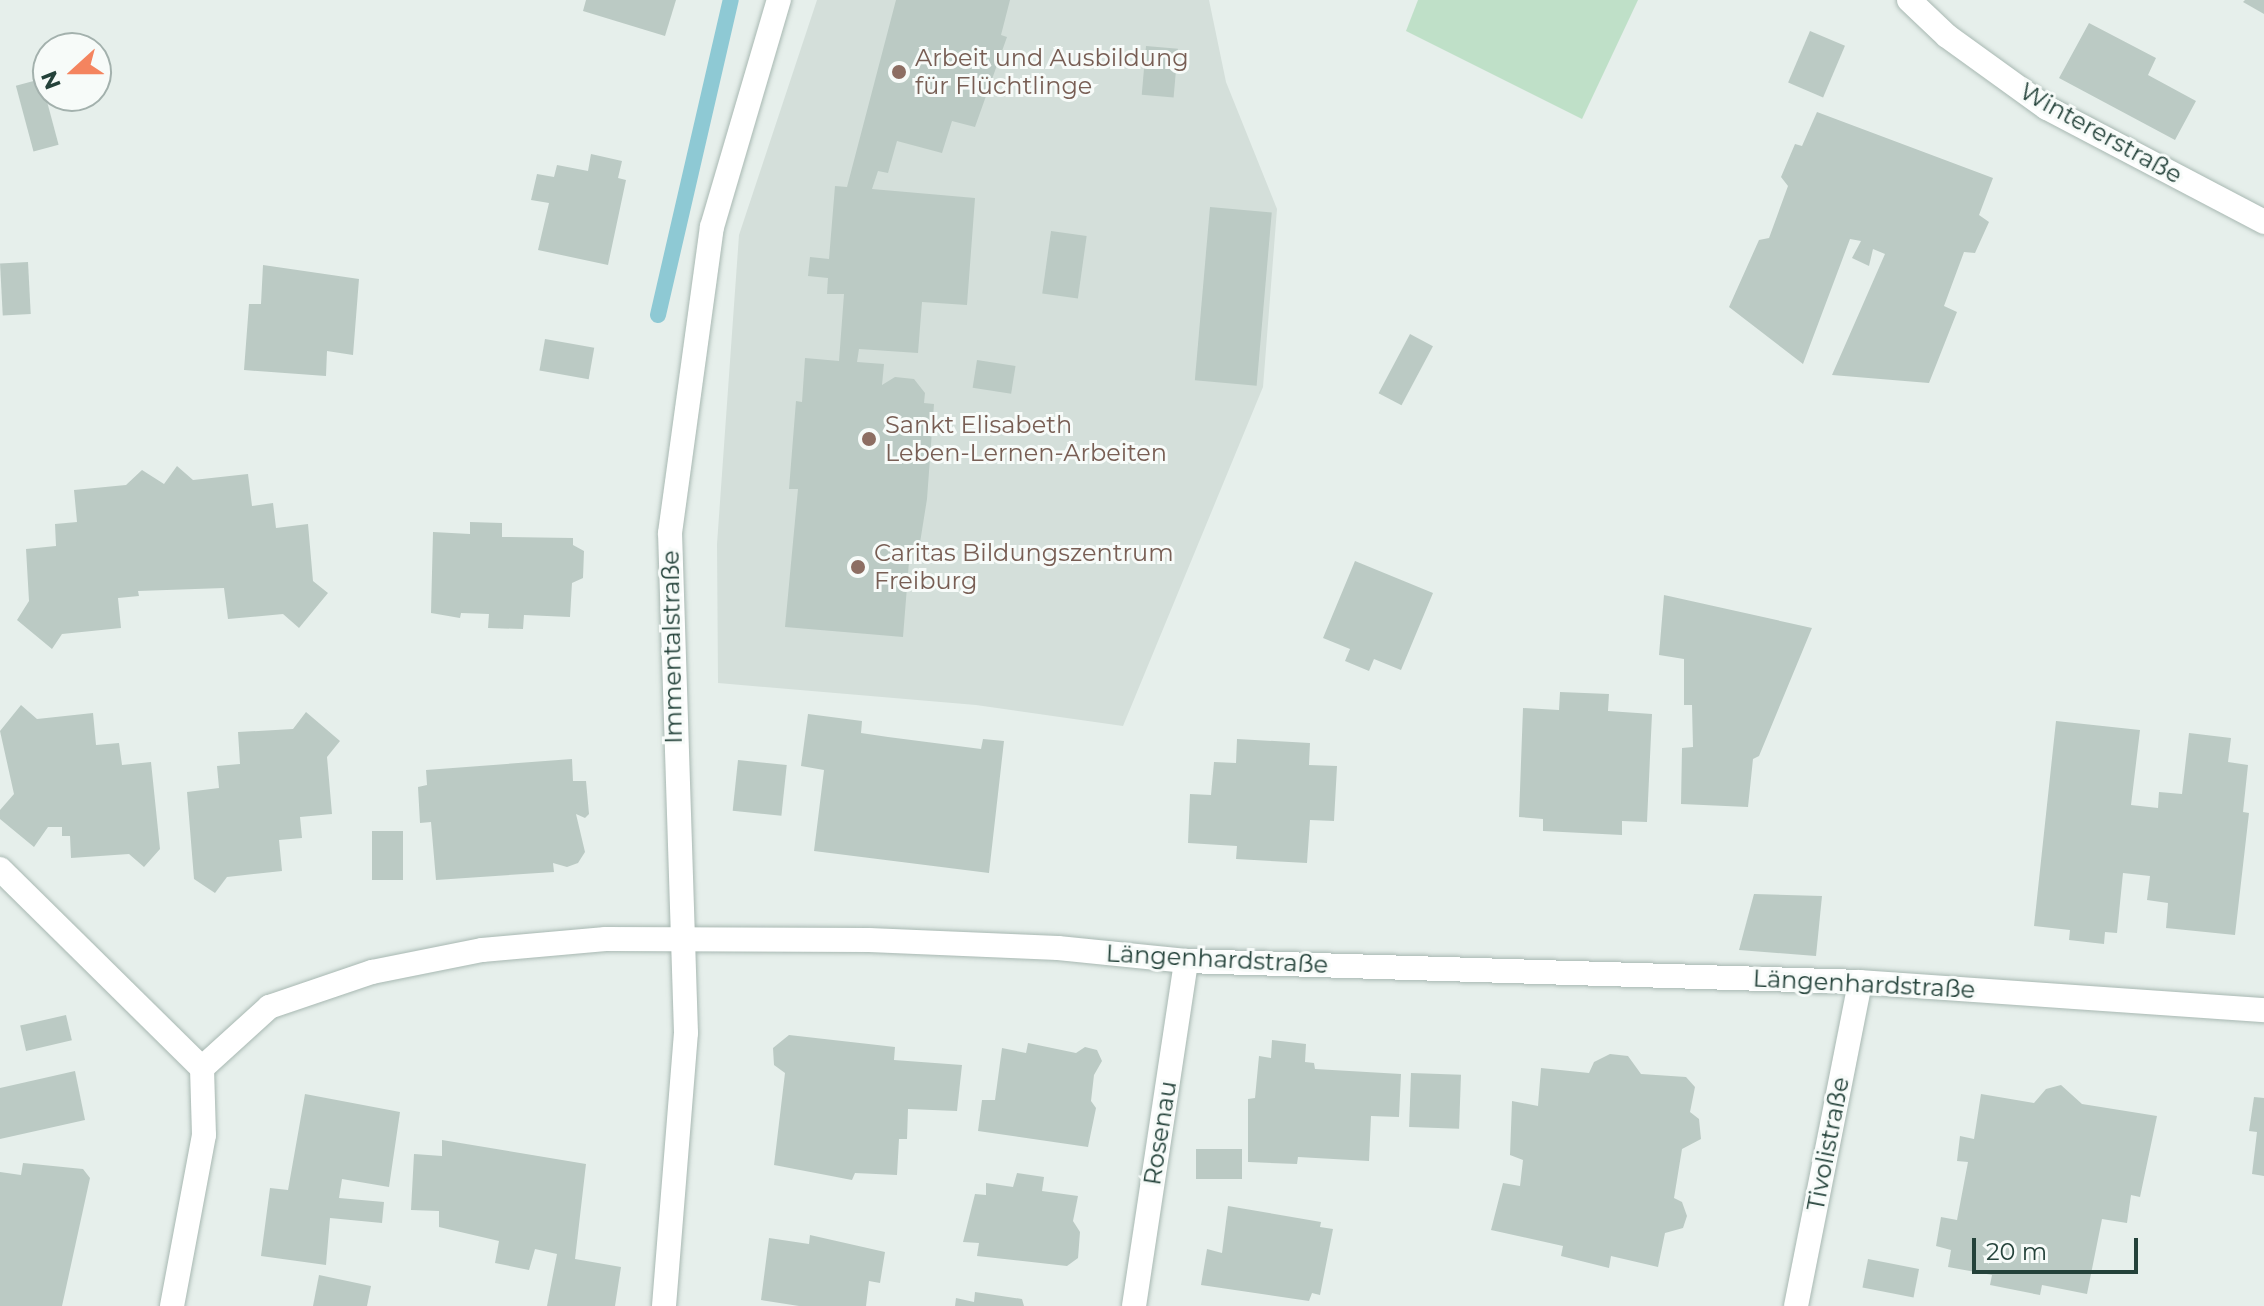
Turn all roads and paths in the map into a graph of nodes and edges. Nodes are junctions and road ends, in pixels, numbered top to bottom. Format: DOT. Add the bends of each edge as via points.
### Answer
graph roads {
  1 [pos="779,0"];
  2 [pos="1909,0"];
  3 [pos="2264,222"];
  4 [pos="0,869"];
  5 [pos="683,941"];
  6 [pos="1186,961"];
  7 [pos="1860,982"];
  8 [pos="2264,1010"];
  9 [pos="202,1068"];
  10 [pos="172,1306"];
  11 [pos="664,1306"];
  12 [pos="1134,1306"];
  13 [pos="1796,1306"];
  1 -- 5 [label="street, Immentalstraße" via="712,227 670,533"];
  2 -- 3 [label="street, Wintererstraße" via="1947,36 2047,108"];
  4 -- 9 [label="street"];
  5 -- 6 [label="street, Längenhardstraße" via="869,940 1058,948"];
  5 -- 9 [label="street, Längenhardstraße" via="606,939 482,950 372,972 269,1007"];
  5 -- 11 [label="street, Immentalstraße" via="686,1033"];
  6 -- 7 [label="street, Längenhardstraße"];
  6 -- 12 [label="street, Rosenau"];
  7 -- 8 [label="street, Längenhardstraße"];
  7 -- 13 [label="street, Tivolistraße"];
  9 -- 10 [label="street" via="204,1135"];
}
